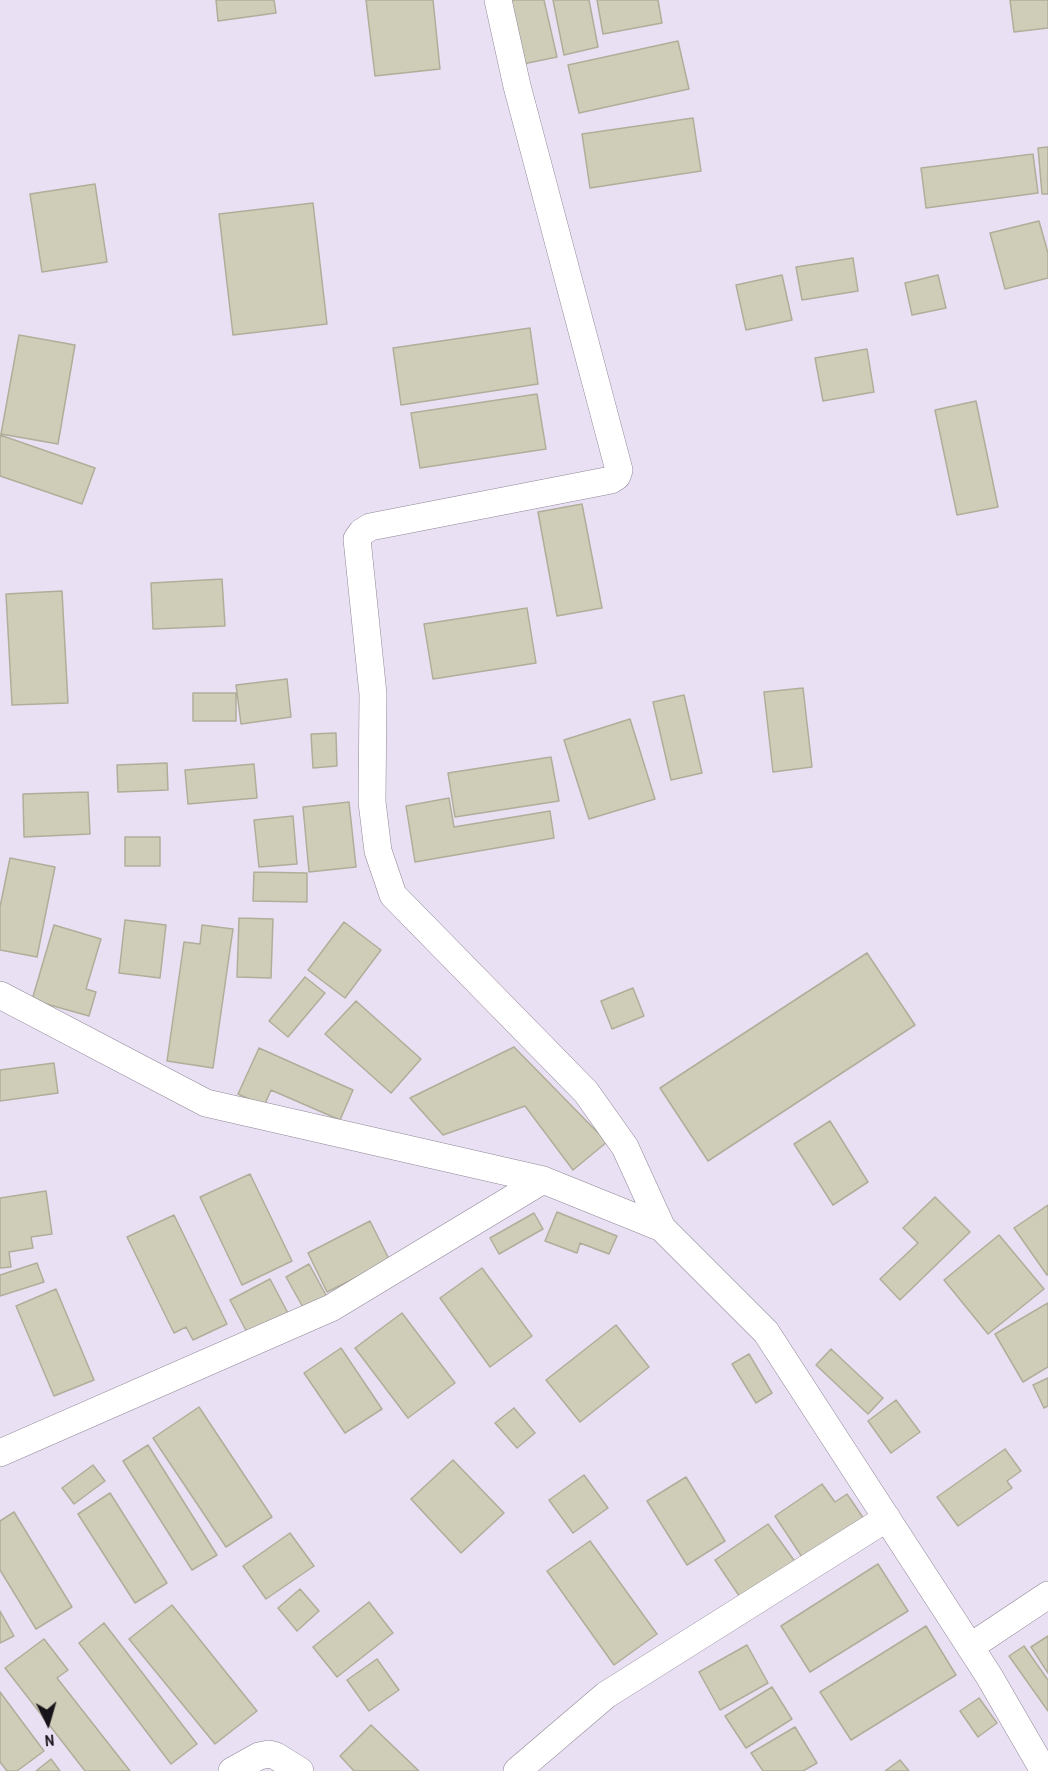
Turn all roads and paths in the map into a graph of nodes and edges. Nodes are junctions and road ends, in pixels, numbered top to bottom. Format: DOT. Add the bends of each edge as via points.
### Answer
graph roads {
  1 [pos="498,0"];
  2 [pos="0,994"];
  3 [pos="543,1180"];
  4 [pos="662,1228"];
  5 [pos="0,1453"];
  6 [pos="887,1518"];
  7 [pos="1048,1594"];
  8 [pos="970,1647"];
  9 [pos="232,1771"];
  10 [pos="300,1771"];
  11 [pos="517,1771"];
  12 [pos="1044,1771"];
  1 -- 4 [label="street" via="620,470 611,480 370,527 357,539 373,694 372,802 378,851 393,895 586,1092 625,1147"];
  2 -- 3 [label="street" via="206,1103"];
  3 -- 4 [label="street"];
  3 -- 5 [label="street" via="331,1308"];
  4 -- 6 [label="street" via="766,1332"];
  6 -- 8 [label="street"];
  6 -- 11 [label="street" via="606,1695"];
  7 -- 8 [label="street"];
  8 -- 12 [label="street"];
  9 -- 10 [label="street" via="268,1754"];
}
